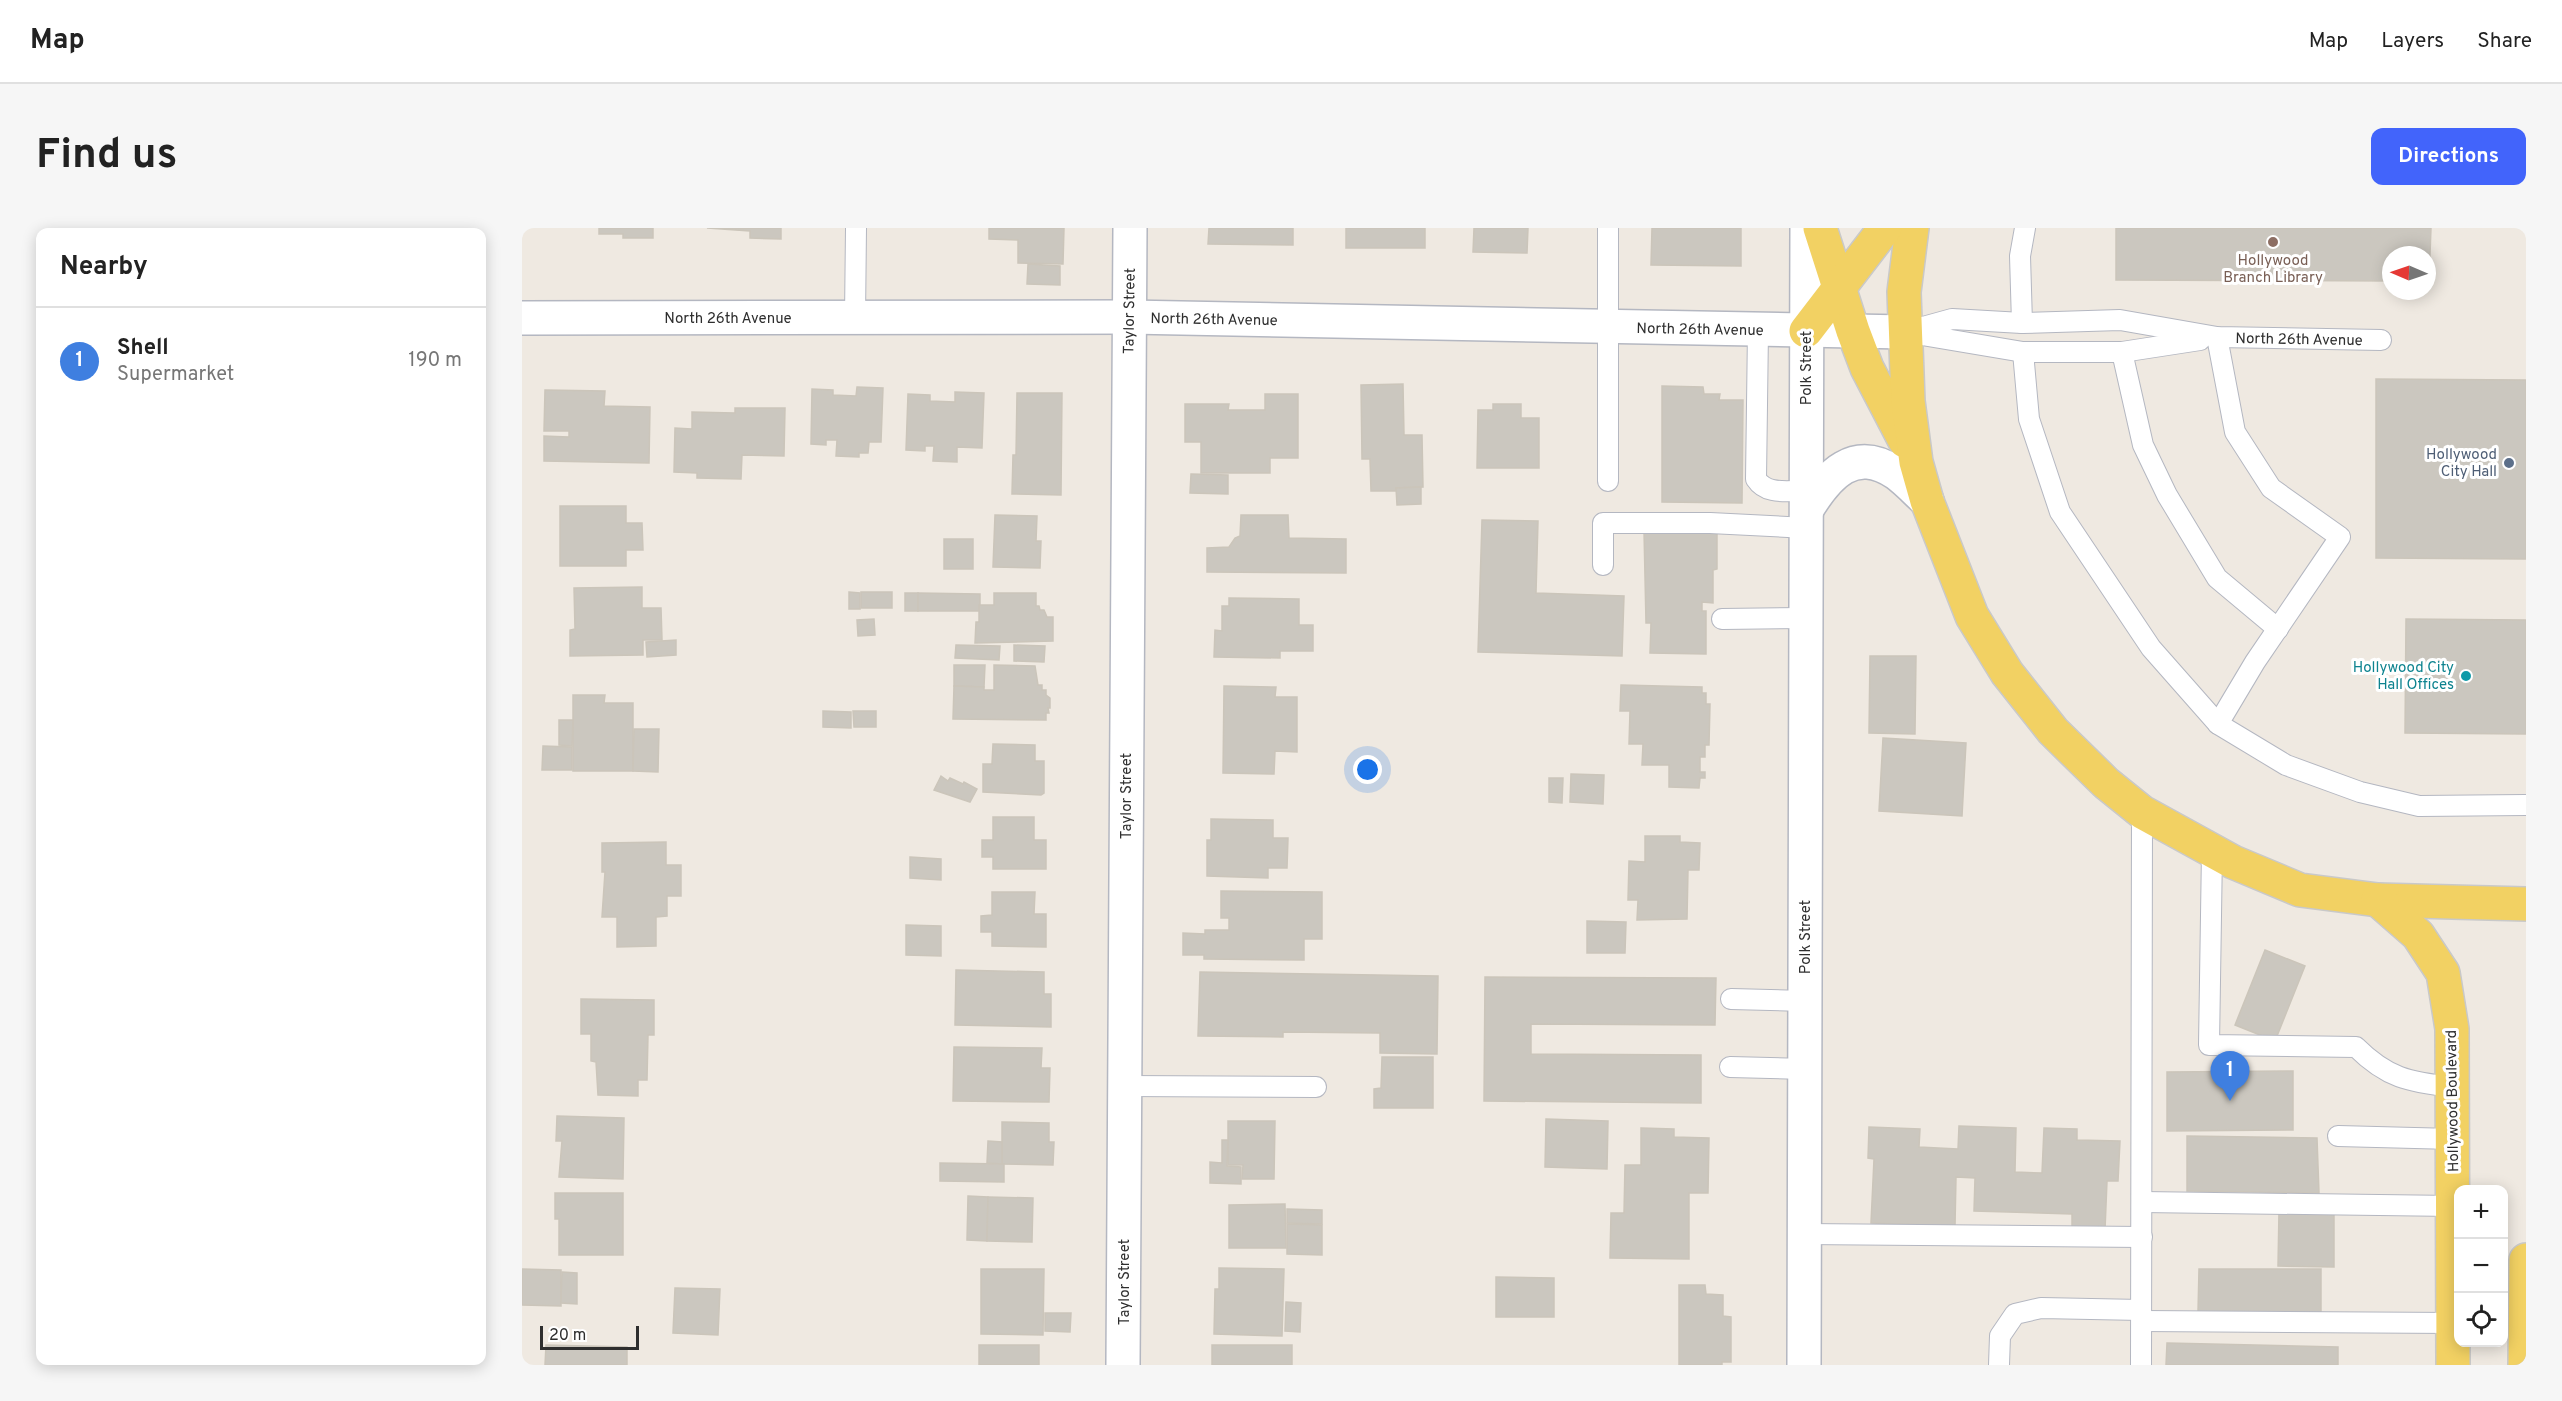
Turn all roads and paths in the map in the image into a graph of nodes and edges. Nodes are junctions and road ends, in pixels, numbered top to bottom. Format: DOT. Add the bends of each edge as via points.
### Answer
graph roads {
  1 [pos="856,228"];
  2 [pos="1130,228"];
  3 [pos="1608,228"];
  4 [pos="1807,228"];
  5 [pos="1820,228"];
  6 [pos="1885,228"];
  7 [pos="1912,228"];
  8 [pos="2025,228"];
  9 [pos="1840,289"];
  10 [pos="522,318"];
  11 [pos="855,318"];
  12 [pos="1129,318"];
  13 [pos="2022,323"];
  14 [pos="1607,327"];
  15 [pos="1758,330"];
  16 [pos="1806,331"];
  17 [pos="1853,331"];
  18 [pos="1905,332"];
  19 [pos="2217,337"];
  20 [pos="2381,340"];
  21 [pos="2023,352"];
  22 [pos="2122,352"];
  23 [pos="1916,462"];
  24 [pos="1608,481"];
  25 [pos="1927,501"];
  26 [pos="1807,509"];
  27 [pos="1603,565"];
  28 [pos="1807,618"];
  29 [pos="1722,619"];
  30 [pos="2278,629"];
  31 [pos="2218,724"];
  32 [pos="2526,805"];
  33 [pos="2142,812"];
  34 [pos="2212,851"];
  35 [pos="2378,900"];
  36 [pos="2526,904"];
  37 [pos="1731,999"];
  38 [pos="1805,1001"];
  39 [pos="1730,1067"];
  40 [pos="1805,1069"];
  41 [pos="1125,1086"];
  42 [pos="1316,1087"];
  43 [pos="2452,1087"];
  44 [pos="2338,1136"];
  45 [pos="2453,1139"];
  46 [pos="2142,1202"];
  47 [pos="2453,1206"];
  48 [pos="1804,1234"];
  49 [pos="2142,1237"];
  50 [pos="2526,1260"];
  51 [pos="2141,1315"];
  52 [pos="2454,1341"];
  53 [pos="2458,1347"];
  54 [pos="1124,1365"];
  55 [pos="1804,1365"];
  56 [pos="1999,1365"];
  57 [pos="2141,1365"];
  58 [pos="2470,1365"];
  59 [pos="2525,1365"];
  1 -- 11 [label="lane"];
  2 -- 12 [label="street, Taylor Street"];
  3 -- 14 [label="lane"];
  4 -- 16 [label="street, Polk Street"];
  5 -- 9 [label="main road"];
  6 -- 9 [label="main road"];
  7 -- 18 [label="main road" via="1904,292"];
  8 -- 13 [label="lane" via="2020,256"];
  9 -- 16 [label="main road"];
  9 -- 17 [label="main road"];
  10 -- 11 [label="street, North 26th Avenue"];
  11 -- 12 [label="street, North 26th Avenue"];
  12 -- 14 [label="street, North 26th Avenue"];
  12 -- 41 [label="street, Taylor Street"];
  13 -- 18 [label="lane, North 26th Avenue" via="1952,320"];
  13 -- 19 [label="lane, North 26th Avenue" via="2120,320"];
  14 -- 15 [label="street, North 26th Avenue"];
  14 -- 24 [label="lane"];
  15 -- 16 [label="street, North 26th Avenue"];
  15 -- 26 [label="lane" via="1756,479 1761,487"];
  16 -- 17 [label="street, North 26th Avenue"];
  16 -- 26 [label="street, Polk Street"];
  17 -- 18 [label="street, North 26th Avenue"];
  17 -- 23 [label="main road" via="1867,368"];
  18 -- 21 [label="lane, North 26th Avenue"];
  18 -- 23 [label="main road"];
  19 -- 20 [label="lane, North 26th Avenue"];
  19 -- 22 [label="lane, North 26th Avenue"];
  19 -- 30 [label="lane" via="2235,432 2271,488 2340,537"];
  21 -- 22 [label="lane, North 26th Avenue"];
  21 -- 31 [label="lane" via="2029,419 2060,512 2151,648"];
  22 -- 30 [label="lane" via="2143,445 2167,495 2217,578"];
  23 -- 25 [label="main road"];
  25 -- 26 [label="street" via="1896,473 1874,463 1851,464 1836,470 1823,482"];
  25 -- 33 [label="main road" via="1972,616 2007,673 2053,731"];
  26 -- 27 [label="lane" via="1710,523 1603,523"];
  26 -- 28 [label="street, Polk Street"];
  28 -- 29 [label="lane"];
  28 -- 38 [label="street, Polk Street"];
  30 -- 31 [label="lane"];
  31 -- 32 [label="lane" via="2286,765 2360,792 2419,806"];
  33 -- 34 [label="main road"];
  33 -- 46 [label="lane"];
  34 -- 35 [label="main road" via="2300,890"];
  34 -- 43 [label="lane" via="2209,1045 2356,1047 2374,1065 2397,1076"];
  35 -- 36 [label="main road"];
  35 -- 43 [label="main road, Hollywood Boulevard" via="2418,934 2443,973 2452,1029"];
  37 -- 38 [label="lane"];
  38 -- 40 [label="street, Polk Street"];
  39 -- 40 [label="lane"];
  40 -- 48 [label="street, Polk Street"];
  41 -- 42 [label="lane"];
  41 -- 54 [label="street, Taylor Street"];
  43 -- 45 [label="main road, Hollywood Boulevard"];
  44 -- 45 [label="lane"];
  45 -- 47 [label="main road, Hollywood Boulevard"];
  46 -- 47 [label="lane"];
  46 -- 49 [label="lane"];
  47 -- 52 [label="main road, Hollywood Boulevard"];
  48 -- 49 [label="lane"];
  48 -- 55 [label="street, Polk Street"];
  49 -- 51 [label="lane"];
  50 -- 59 [label="main road"];
  51 -- 52 [label="lane"];
  51 -- 56 [label="lane" via="2041,1308 2015,1314 2000,1336"];
  51 -- 57 [label="lane"];
  53 -- 58 [label="main road"];
}
